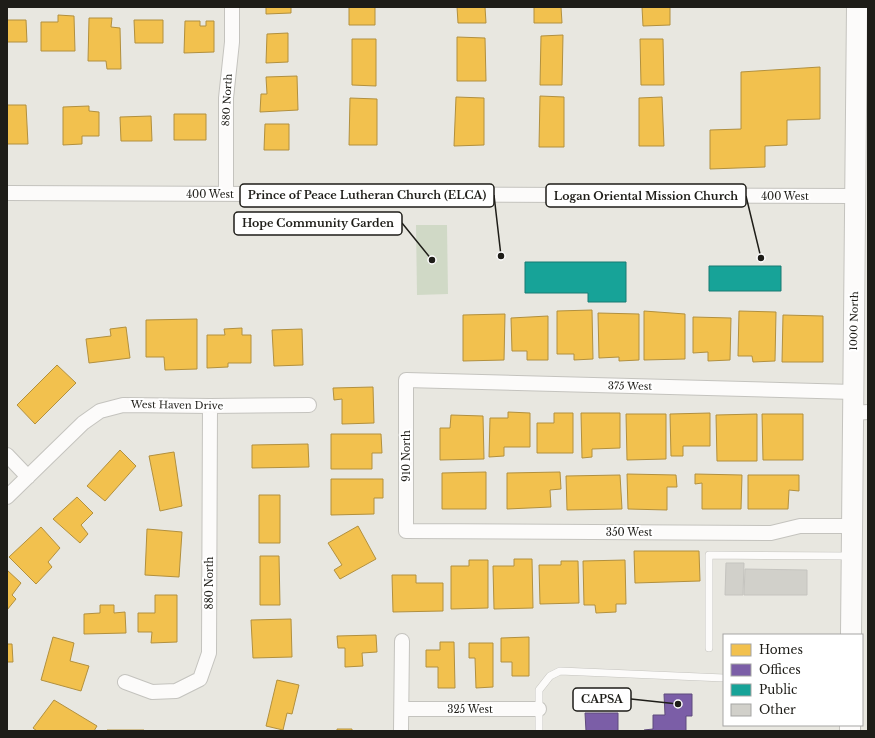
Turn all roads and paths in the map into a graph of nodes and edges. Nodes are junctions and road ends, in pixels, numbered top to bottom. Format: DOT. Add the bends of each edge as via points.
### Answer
graph roads {
  1 [pos="232,7"];
  2 [pos="857,7"];
  3 [pos="7,193"];
  4 [pos="226,194"];
  5 [pos="862,196"];
  6 [pos="406,380"];
  7 [pos="854,392"];
  8 [pos="309,405"];
  9 [pos="210,406"];
  10 [pos="861,412"];
  11 [pos="7,455"];
  12 [pos="28,477"];
  13 [pos="7,497"];
  14 [pos="852,526"];
  15 [pos="406,532"];
  16 [pos="852,556"];
  17 [pos="851,634"];
  18 [pos="402,641"];
  19 [pos="709,648"];
  20 [pos="723,678"];
  21 [pos="125,682"];
  22 [pos="402,709"];
  23 [pos="539,709"];
  24 [pos="401,731"];
  25 [pos="539,731"];
  1 -- 4 [label="street, 880 North" via="232,42 226,98"];
  2 -- 5 [label="street, 1000 North"];
  3 -- 4 [label="street, 400 West"];
  4 -- 5 [label="street, 400 West"];
  5 -- 7 [label="street, 1000 North"];
  6 -- 7 [label="street, 375 West"];
  6 -- 15 [label="street, 910 North"];
  7 -- 10 [label="street, 1000 North"];
  8 -- 9 [label="street, West Haven Drive"];
  9 -- 12 [label="street, West Haven Drive" via="123,405 100,411 83,422"];
  9 -- 21 [label="street, 880 North" via="209,653 200,679 176,691 152,692"];
  10 -- 14 [label="street, 1000 North"];
  11 -- 12 [label="street"];
  12 -- 13 [label="street, West Haven Drive"];
  14 -- 15 [label="street, 350 West" via="800,526 771,533"];
  14 -- 16 [label="street, 1000 North"];
  16 -- 17 [label="street, 1000 North"];
  16 -- 19 [label="lane" via="709,555"];
  18 -- 22 [label="street"];
  20 -- 23 [label="lane" via="560,671 550,676 539,690"];
  22 -- 23 [label="street, 325 West"];
  22 -- 24 [label="street"];
  23 -- 25 [label="lane"];
}
